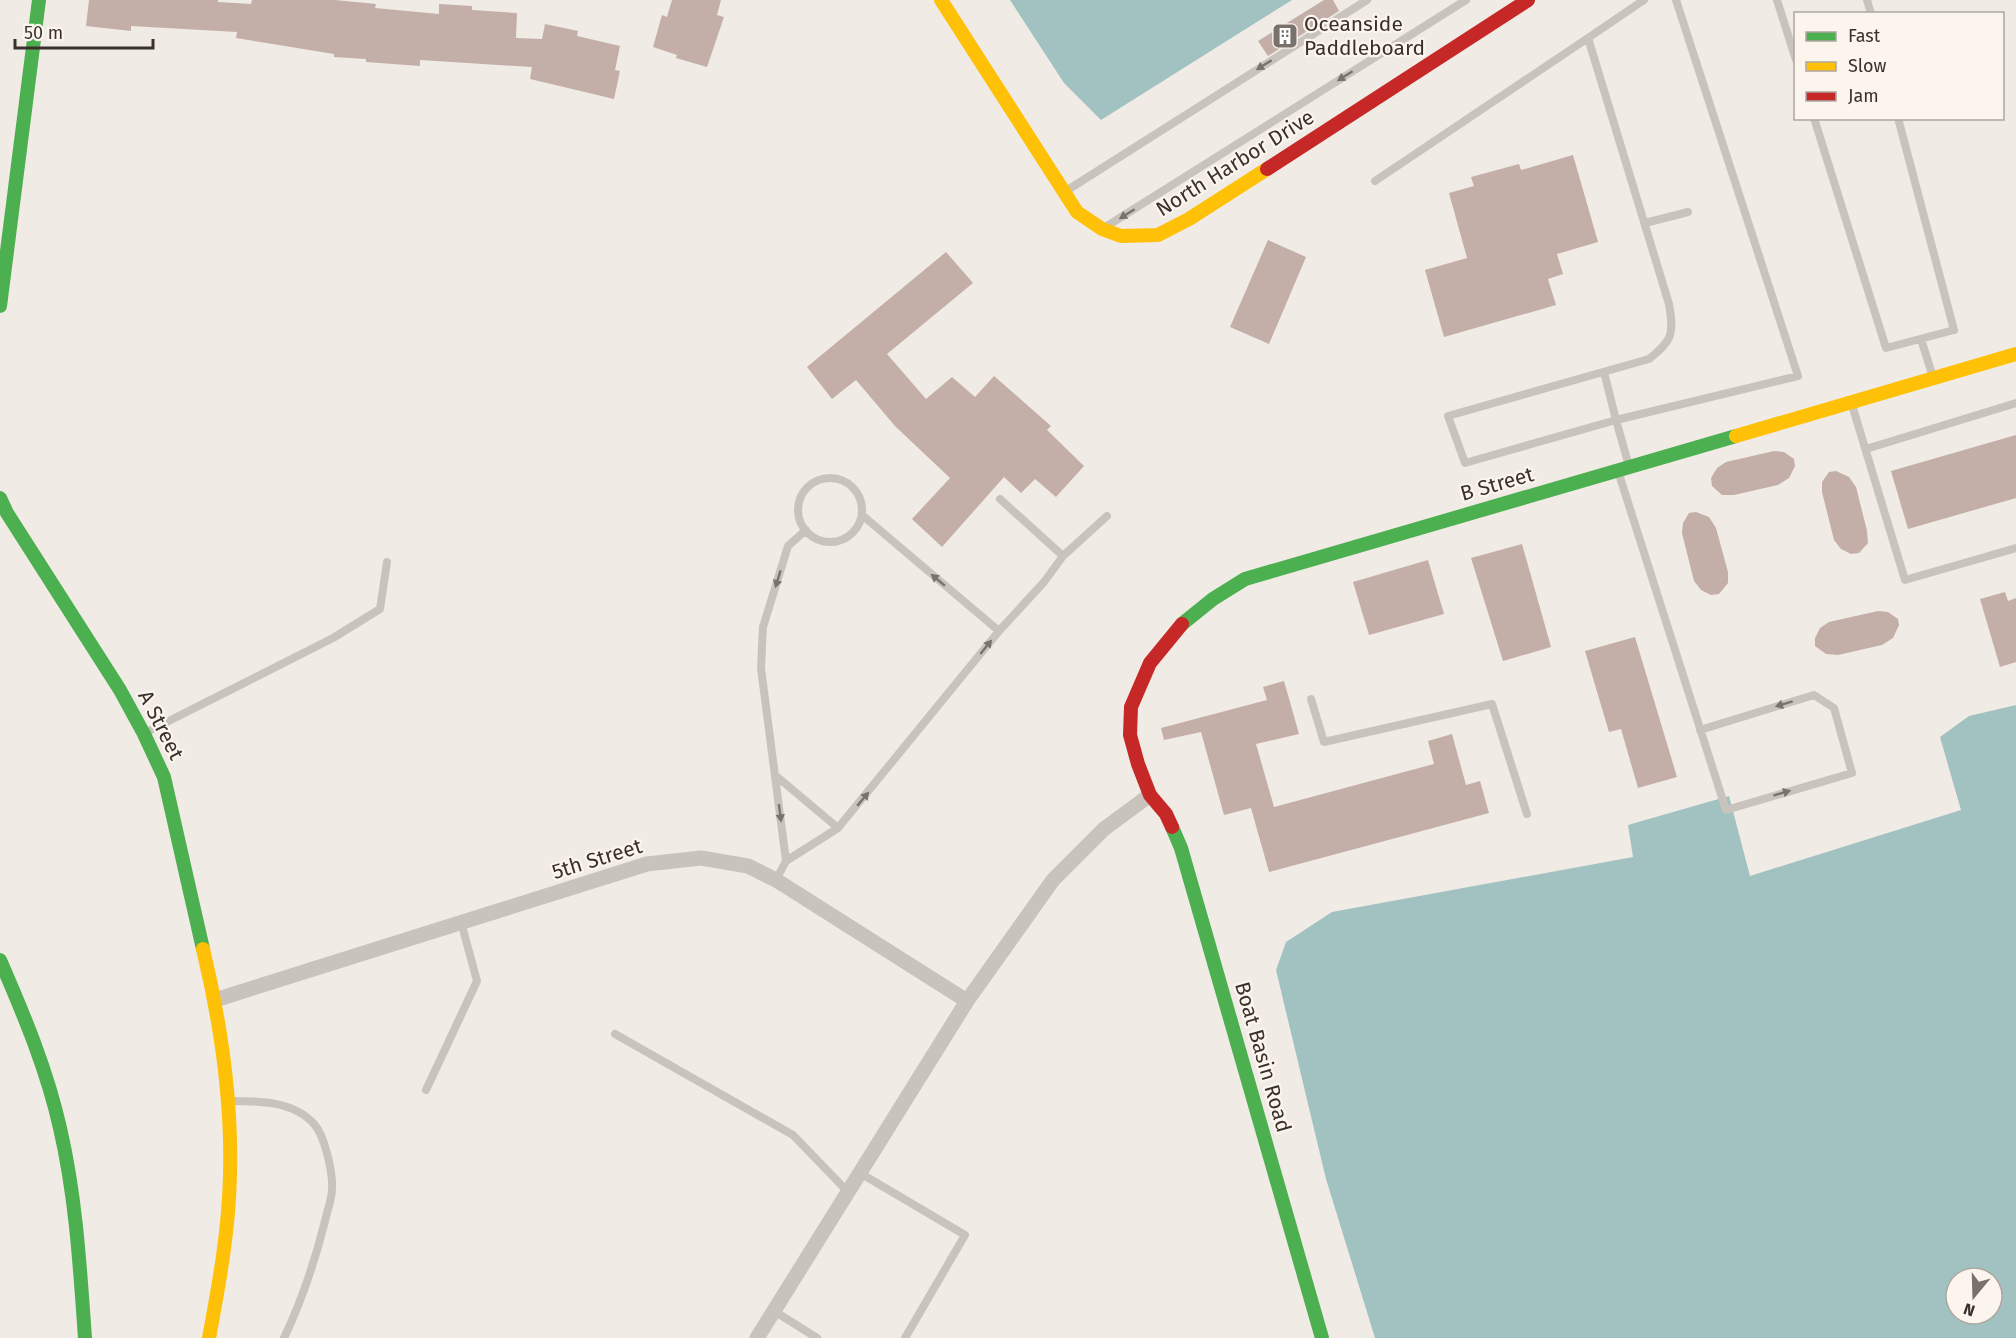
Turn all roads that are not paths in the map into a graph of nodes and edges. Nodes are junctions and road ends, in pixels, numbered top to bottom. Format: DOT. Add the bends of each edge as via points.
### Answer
graph roads {
  1 [pos="39,0"];
  2 [pos="941,0"];
  3 [pos="1366,0"];
  4 [pos="1466,0"];
  5 [pos="1528,0"];
  6 [pos="1644,0"];
  7 [pos="1676,0"];
  8 [pos="1777,0"];
  9 [pos="1588,38"];
  10 [pos="1794,54"];
  11 [pos="1815,120"];
  12 [pos="1899,120"];
  13 [pos="1375,181"];
  14 [pos="1064,192"];
  15 [pos="1688,212"];
  16 [pos="1645,223"];
  17 [pos="1102,230"];
  18 [pos="0,306"];
  19 [pos="1921,339"];
  20 [pos="2016,354"];
  21 [pos="1604,372"];
  22 [pos="1933,378"];
  23 [pos="1852,403"];
  24 [pos="2016,403"];
  25 [pos="1616,420"];
  26 [pos="1866,449"];
  27 [pos="1623,469"];
  28 [pos="0,498"];
  29 [pos="1000,500"];
  30 [pos="862,515"];
  31 [pos="1107,516"];
  32 [pos="806,530"];
  33 [pos="2016,548"];
  34 [pos="1063,556"];
  35 [pos="387,562"];
  36 [pos="999,631"];
  37 [pos="1311,699"];
  38 [pos="1700,730"];
  39 [pos="144,734"];
  40 [pos="775,776"];
  41 [pos="1150,795"];
  42 [pos="1527,814"];
  43 [pos="838,828"];
  44 [pos="786,861"];
  45 [pos="776,880"];
  46 [pos="461,922"];
  47 [pos="0,960"];
  48 [pos="215,1000"];
  49 [pos="967,1001"];
  50 [pos="615,1034"];
  51 [pos="426,1090"];
  52 [pos="226,1101"];
  53 [pos="860,1173"];
  54 [pos="848,1192"];
  55 [pos="774,1311"];
  56 [pos="85,1338"];
  57 [pos="209,1338"];
  58 [pos="284,1338"];
  59 [pos="758,1338"];
  60 [pos="817,1338"];
  61 [pos="905,1338"];
  62 [pos="1322,1338"];
  1 -- 18 [label="street"];
  2 -- 14 [label="street, North Harbor Drive"];
  3 -- 14 [label="lane, one-way"];
  4 -- 17 [label="lane, one-way"];
  5 -- 17 [label="street, North Harbor Drive" via="1188,219 1158,235 1120,236"];
  6 -- 9 [label="lane"];
  7 -- 25 [label="lane" via="1798,376"];
  8 -- 10 [label="lane"];
  9 -- 13 [label="lane"];
  9 -- 16 [label="lane"];
  11 -- 19 [label="lane" via="1886,348"];
  12 -- 19 [label="lane" via="1954,330"];
  14 -- 17 [label="street, North Harbor Drive" via="1077,212"];
  15 -- 16 [label="lane"];
  16 -- 21 [label="lane" via="1673,326 1667,345 1649,359"];
  19 -- 22 [label="lane"];
  20 -- 22 [label="street, B Street"];
  21 -- 25 [label="lane"];
  21 -- 25 [label="lane" via="1448,416 1465,463"];
  22 -- 23 [label="street, B Street"];
  23 -- 26 [label="lane"];
  23 -- 27 [label="street, B Street"];
  24 -- 26 [label="lane"];
  25 -- 27 [label="lane"];
  26 -- 33 [label="lane" via="1905,580"];
  27 -- 38 [label="lane"];
  27 -- 41 [label="street, B Street" via="1245,579 1212,599 1180,625 1150,663 1131,707 1130,735"];
  28 -- 39 [label="street, A Street"];
  29 -- 34 [label="lane"];
  30 -- 32 [label="lane" via="854,532 838,541 820,540"];
  30 -- 32 [label="lane" via="854,488 837,478 827,478 810,486 800,500 799,516"];
  36 -- 30 [label="lane, one-way"];
  31 -- 34 [label="lane"];
  32 -- 40 [label="lane, one-way" via="789,546 763,627 761,668"];
  34 -- 36 [label="lane"];
  35 -- 39 [label="lane" via="380,609 333,638"];
  43 -- 36 [label="lane, one-way"];
  37 -- 42 [label="lane" via="1324,742 1492,704"];
  38 -- 38 [label="lane, one-way" via="1726,810 1852,773 1834,708 1814,695"];
  39 -- 48 [label="street, A Street" via="164,777"];
  40 -- 43 [label="lane"];
  40 -- 44 [label="lane, one-way"];
  41 -- 49 [label="street" via="1104,829 1053,880"];
  41 -- 62 [label="street, Boat Basin Road" via="1166,814 1181,848"];
  43 -- 44 [label="lane"];
  44 -- 45 [label="lane"];
  45 -- 46 [label="street, 5th Street" via="748,866 701,858 647,864"];
  45 -- 49 [label="street, 5th Street"];
  46 -- 48 [label="street, 5th Street"];
  46 -- 51 [label="lane" via="477,981"];
  47 -- 56 [label="street" via="40,1060 60,1128 79,1243"];
  48 -- 52 [label="street, A Street"];
  49 -- 53 [label="street"];
  50 -- 54 [label="lane" via="793,1135"];
  52 -- 57 [label="street, A Street" via="230,1175 227,1218"];
  52 -- 58 [label="lane" via="284,1105 314,1123 324,1140 332,1190 317,1252"];
  53 -- 54 [label="street"];
  53 -- 61 [label="lane" via="965,1235"];
  54 -- 55 [label="street"];
  55 -- 59 [label="street"];
  55 -- 60 [label="lane"];
}
